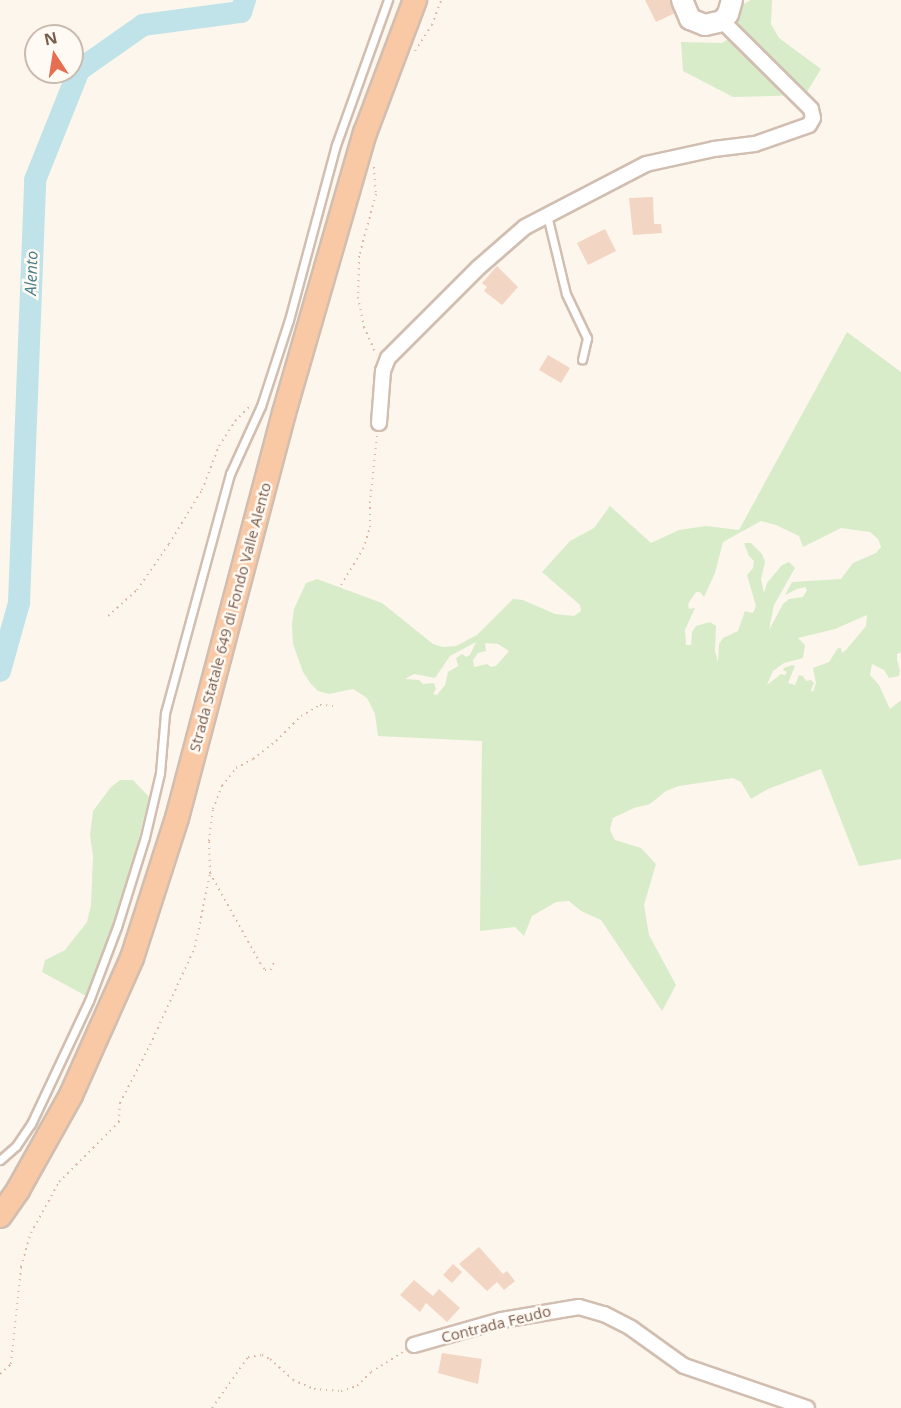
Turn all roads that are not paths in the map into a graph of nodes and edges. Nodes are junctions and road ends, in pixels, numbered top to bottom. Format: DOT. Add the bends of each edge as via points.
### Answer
graph roads {
  1 [pos="388,0"];
  2 [pos="415,0"];
  3 [pos="682,0"];
  4 [pos="732,0"];
  5 [pos="722,21"];
  6 [pos="547,215"];
  7 [pos="582,359"];
  8 [pos="379,423"];
  9 [pos="0,1160"];
  10 [pos="0,1216"];
  11 [pos="414,1345"];
  12 [pos="807,1408"];
  1 -- 9 [label="lane" via="336,145 290,320 265,394 230,474 165,713 160,774 145,837 117,927 89,1001 31,1124"];
  2 -- 10 [label="highway, Strada Statale 649 di Fondo Valle Alento" via="364,133 284,413 177,818 132,958 71,1095"];
  3 -- 5 [label="main road" via="685,13 700,25"];
  4 -- 5 [label="main road"];
  5 -- 6 [label="street" via="811,109 813,118 809,125 754,144 646,164"];
  6 -- 7 [label="lane" via="566,294 587,338"];
  6 -- 8 [label="street" via="510,238 388,357 382,371"];
  11 -- 12 [label="street, Contrada Feudo" via="502,1320 579,1307 631,1328 684,1366"];
}
